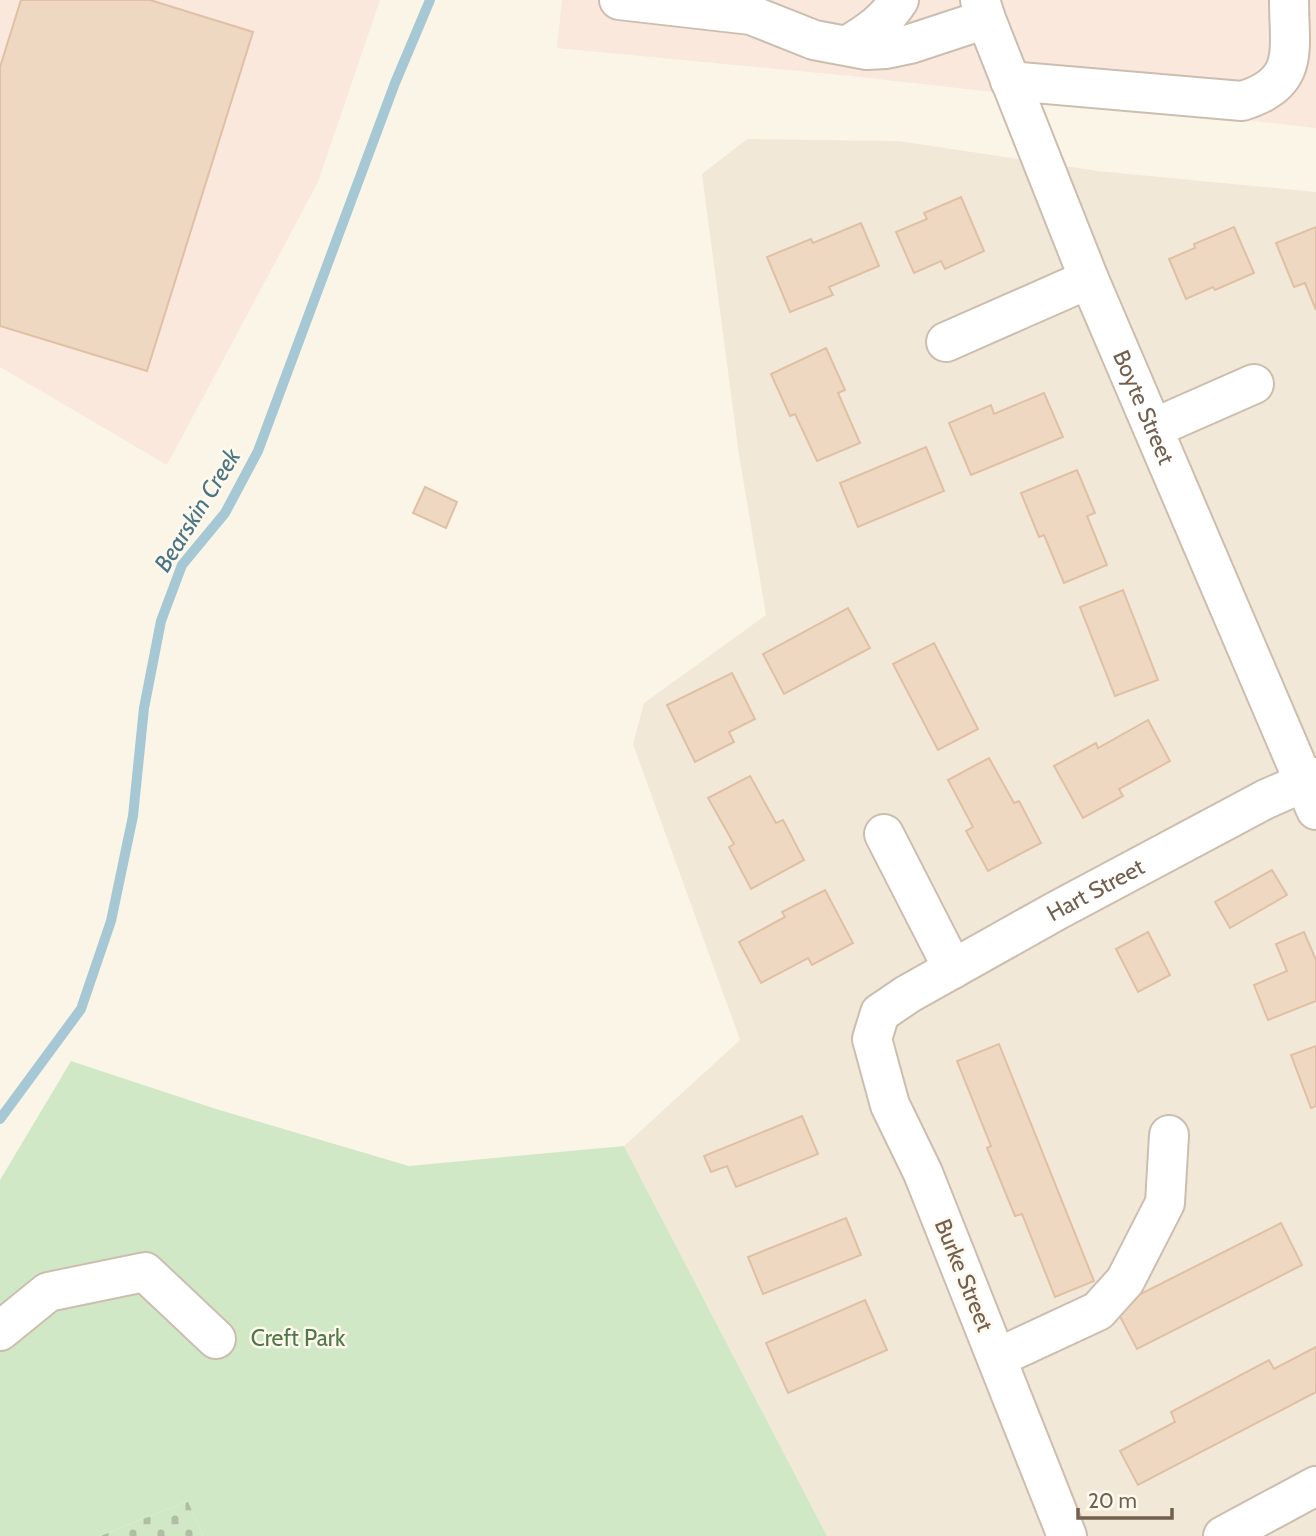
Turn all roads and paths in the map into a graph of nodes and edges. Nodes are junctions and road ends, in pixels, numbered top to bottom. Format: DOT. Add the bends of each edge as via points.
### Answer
graph roads {
  1 [pos="899,0"];
  2 [pos="1289,0"];
  3 [pos="641,1"];
  4 [pos="751,8"];
  5 [pos="983,10"];
  6 [pos="929,38"];
  7 [pos="848,45"];
  8 [pos="1010,81"];
  9 [pos="1089,279"];
  10 [pos="946,342"];
  11 [pos="1254,384"];
  12 [pos="1154,428"];
  13 [pos="1312,789"];
  14 [pos="884,834"];
  15 [pos="953,969"];
  16 [pos="880,1013"];
  17 [pos="1169,1135"];
  18 [pos="0,1331"];
  19 [pos="216,1339"];
  20 [pos="997,1358"];
  21 [pos="1316,1486"];
  22 [pos="1067,1536"];
  23 [pos="1223,1536"];
  1 -- 6 [label="street" via="915,26"];
  1 -- 7 [label="street" via="870,32"];
  2 -- 8 [label="street" via="1290,62 1279,83 1242,101"];
  3 -- 4 [label="street"];
  4 -- 7 [label="street" via="814,40"];
  5 -- 6 [label="street"];
  5 -- 8 [label="street, Boyte Street"];
  6 -- 7 [label="street" via="886,49"];
  8 -- 9 [label="street, Boyte Street"];
  9 -- 10 [label="street"];
  9 -- 12 [label="street, Boyte Street"];
  11 -- 12 [label="street"];
  12 -- 13 [label="street, Boyte Street"];
  13 -- 15 [label="street, Hart Street" via="1266,799"];
  14 -- 15 [label="street"];
  15 -- 16 [label="street, Hart Street"];
  16 -- 20 [label="street, Burke Street" via="872,1039 890,1105 923,1173"];
  17 -- 20 [label="street" via="1165,1203 1125,1281 1098,1311"];
  18 -- 19 [label="street" via="48,1292 145,1272"];
  20 -- 22 [label="street, Burke Street"];
  21 -- 23 [label="street"];
}
